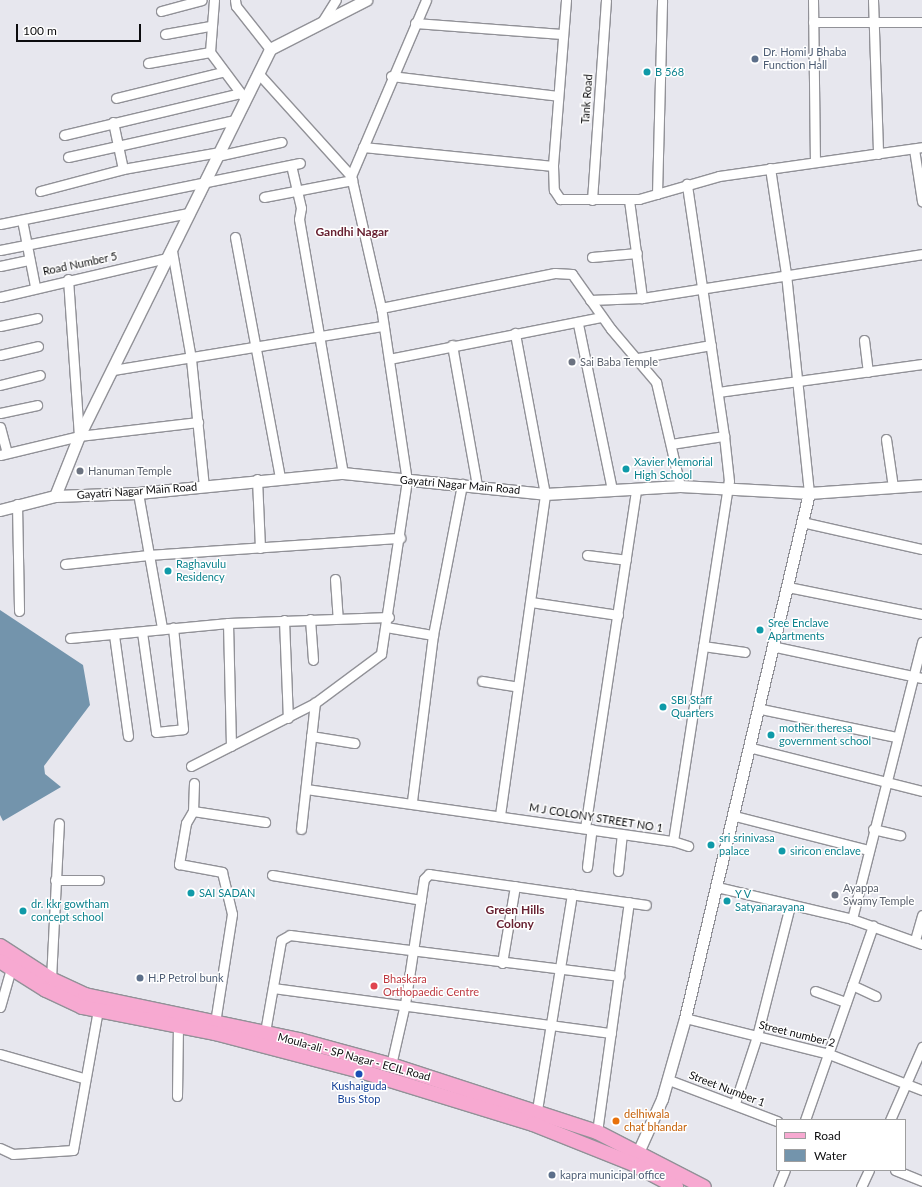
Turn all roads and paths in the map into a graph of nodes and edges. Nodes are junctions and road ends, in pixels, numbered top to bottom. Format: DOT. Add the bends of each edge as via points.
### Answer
graph roads {
  1 [pos="202,0"];
  2 [pos="214,0"];
  3 [pos="235,0"];
  4 [pos="336,0"];
  5 [pos="366,0"];
  6 [pos="426,0"];
  7 [pos="566,0"];
  8 [pos="606,0"];
  9 [pos="662,0"];
  10 [pos="813,0"];
  11 [pos="873,0"];
  12 [pos="161,11"];
  13 [pos="322,22"];
  14 [pos="415,22"];
  15 [pos="813,22"];
  16 [pos="922,22"];
  17 [pos="872,23"];
  18 [pos="210,26"];
  19 [pos="165,34"];
  20 [pos="562,34"];
  21 [pos="270,49"];
  22 [pos="210,52"];
  23 [pos="148,63"];
  24 [pos="222,72"];
  25 [pos="258,73"];
  26 [pos="391,76"];
  27 [pos="243,96"];
  28 [pos="558,96"];
  29 [pos="116,98"];
  30 [pos="235,120"];
  31 [pos="113,122"];
  32 [pos="64,135"];
  33 [pos="281,142"];
  34 [pos="118,144"];
  35 [pos="363,147"];
  36 [pos="918,148"];
  37 [pos="218,154"];
  38 [pos="878,154"];
  39 [pos="68,157"];
  40 [pos="815,162"];
  41 [pos="553,166"];
  42 [pos="770,168"];
  43 [pos="123,170"];
  44 [pos="351,178"];
  45 [pos="202,184"];
  46 [pos="688,184"];
  47 [pos="40,191"];
  48 [pos="297,191"];
  49 [pos="657,194"];
  50 [pos="264,197"];
  51 [pos="592,200"];
  52 [pos="629,200"];
  53 [pos="922,201"];
  54 [pos="188,213"];
  55 [pos="22,220"];
  56 [pos="0,224"];
  57 [pos="236,237"];
  58 [pos="27,245"];
  59 [pos="0,250"];
  60 [pos="637,253"];
  61 [pos="171,254"];
  62 [pos="922,254"];
  63 [pos="592,257"];
  64 [pos="29,260"];
  65 [pos="0,266"];
  66 [pos="786,274"];
  67 [pos="68,279"];
  68 [pos="35,286"];
  69 [pos="703,289"];
  70 [pos="0,297"];
  71 [pos="642,298"];
  72 [pos="590,300"];
  73 [pos="381,308"];
  74 [pos="602,317"];
  75 [pos="37,318"];
  76 [pos="578,324"];
  77 [pos="0,326"];
  78 [pos="383,326"];
  79 [pos="515,334"];
  80 [pos="321,337"];
  81 [pos="864,340"];
  82 [pos="452,345"];
  83 [pos="711,345"];
  84 [pos="38,346"];
  85 [pos="256,347"];
  86 [pos="0,356"];
  87 [pos="638,358"];
  88 [pos="191,359"];
  89 [pos="389,359"];
  90 [pos="922,364"];
  91 [pos="113,370"];
  92 [pos="868,372"];
  93 [pos="40,375"];
  94 [pos="798,383"];
  95 [pos="0,385"];
  96 [pos="718,392"];
  97 [pos="37,405"];
  98 [pos="0,413"];
  99 [pos="198,422"];
  100 [pos="0,427"];
  101 [pos="79,436"];
  102 [pos="724,436"];
  103 [pos="886,439"];
  104 [pos="672,444"];
  105 [pos="4,454"];
  106 [pos="343,473"];
  107 [pos="280,477"];
  108 [pos="257,479"];
  109 [pos="407,481"];
  110 [pos="462,484"];
  111 [pos="477,485"];
  112 [pos="922,485"];
  113 [pos="204,486"];
  114 [pos="680,486"];
  115 [pos="893,487"];
  116 [pos="728,489"];
  117 [pos="612,490"];
  118 [pos="636,490"];
  119 [pos="138,493"];
  120 [pos="809,493"];
  121 [pos="545,494"];
  122 [pos="55,496"];
  123 [pos="17,504"];
  124 [pos="0,510"];
  125 [pos="802,522"];
  126 [pos="400,538"];
  127 [pos="260,548"];
  128 [pos="922,549"];
  129 [pos="149,555"];
  130 [pos="587,555"];
  131 [pos="626,560"];
  132 [pos="65,564"];
  133 [pos="336,579"];
  134 [pos="788,587"];
  135 [pos="531,602"];
  136 [pos="19,611"];
  137 [pos="922,614"];
  138 [pos="618,615"];
  139 [pos="389,617"];
  140 [pos="338,618"];
  141 [pos="310,619"];
  142 [pos="284,620"];
  143 [pos="228,623"];
  144 [pos="173,627"];
  145 [pos="386,627"];
  146 [pos="162,628"];
  147 [pos="142,632"];
  148 [pos="114,635"];
  149 [pos="433,635"];
  150 [pos="70,638"];
  151 [pos="922,642"];
  152 [pos="703,646"];
  153 [pos="776,647"];
  154 [pos="745,652"];
  155 [pos="313,660"];
  156 [pos="918,677"];
  157 [pos="482,681"];
  158 [pos="518,687"];
  159 [pos="315,703"];
  160 [pos="761,709"];
  161 [pos="288,718"];
  162 [pos="128,736"];
  163 [pos="311,736"];
  164 [pos="896,737"];
  165 [pos="354,743"];
  166 [pos="231,746"];
  167 [pos="752,748"];
  168 [pos="190,766"];
  169 [pos="884,781"];
  170 [pos="194,783"];
  171 [pos="306,789"];
  172 [pos="922,791"];
  173 [pos="412,801"];
  174 [pos="193,811"];
  175 [pos="500,815"];
  176 [pos="735,816"];
  177 [pos="265,822"];
  178 [pos="59,823"];
  179 [pos="874,828"];
  180 [pos="301,829"];
  181 [pos="588,829"];
  182 [pos="622,834"];
  183 [pos="900,835"];
  184 [pos="673,841"];
  185 [pos="688,846"];
  186 [pos="868,850"];
  187 [pos="587,867"];
  188 [pos="618,871"];
  189 [pos="272,876"];
  190 [pos="55,880"];
  191 [pos="99,880"];
  192 [pos="515,886"];
  193 [pos="717,887"];
  194 [pos="572,894"];
  195 [pos="421,900"];
  196 [pos="629,902"];
  197 [pos="646,904"];
  198 [pos="790,906"];
  199 [pos="922,915"];
  200 [pos="852,919"];
  201 [pos="873,926"];
  202 [pos="919,942"];
  203 [pos="0,946"];
  204 [pos="413,948"];
  205 [pos="502,963"];
  206 [pos="6,965"];
  207 [pos="559,970"];
  208 [pos="619,976"];
  209 [pos="51,979"];
  210 [pos="852,985"];
  211 [pos="273,988"];
  212 [pos="815,991"];
  213 [pos="876,996"];
  214 [pos="846,1002"];
  215 [pos="405,1004"];
  216 [pos="0,1007"];
  217 [pos="98,1010"];
  218 [pos="685,1018"];
  219 [pos="215,1022"];
  220 [pos="178,1026"];
  221 [pos="551,1026"];
  222 [pos="265,1032"];
  223 [pos="610,1033"];
  224 [pos="757,1036"];
  225 [pos="922,1047"];
  226 [pos="0,1054"];
  227 [pos="829,1054"];
  228 [pos="391,1065"];
  229 [pos="83,1078"];
  230 [pos="669,1080"];
  231 [pos="906,1085"];
  232 [pos="922,1090"];
  233 [pos="177,1096"];
  234 [pos="735,1103"];
  235 [pos="537,1110"];
  236 [pos="805,1119"];
  237 [pos="890,1119"];
  238 [pos="776,1121"];
  239 [pos="596,1132"];
  240 [pos="0,1148"];
  241 [pos="638,1151"];
  242 [pos="632,1164"];
  243 [pos="785,1171"];
  244 [pos="868,1171"];
  245 [pos="898,1171"];
  246 [pos="922,1181"];
  247 [pos="676,1187"];
  248 [pos="704,1187"];
  249 [pos="778,1187"];
  250 [pos="860,1187"];
  1 -- 12 [label="street"];
  2 -- 18 [label="street"];
  3 -- 21 [label="street" via="236,6"];
  4 -- 13 [label="street"];
  5 -- 13 [label="street"];
  6 -- 14 [label="street"];
  7 -- 20 [label="street"];
  8 -- 51 [label="street, Tank Road"];
  9 -- 49 [label="street"];
  10 -- 15 [label="street"];
  11 -- 17 [label="street"];
  13 -- 21 [label="street"];
  14 -- 20 [label="street"];
  14 -- 26 [label="street"];
  15 -- 17 [label="street"];
  15 -- 40 [label="street"];
  16 -- 17 [label="street"];
  17 -- 38 [label="street"];
  18 -- 19 [label="street"];
  18 -- 22 [label="street"];
  20 -- 28 [label="street"];
  21 -- 25 [label="street"];
  22 -- 23 [label="street"];
  22 -- 24 [label="street"];
  24 -- 27 [label="street"];
  24 -- 29 [label="street"];
  25 -- 27 [label="street"];
  25 -- 44 [label="street"];
  26 -- 28 [label="street"];
  26 -- 35 [label="street"];
  27 -- 30 [label="street"];
  27 -- 31 [label="street"];
  28 -- 41 [label="street"];
  30 -- 34 [label="street"];
  30 -- 37 [label="street"];
  31 -- 32 [label="street"];
  31 -- 34 [label="street"];
  33 -- 37 [label="street"];
  34 -- 39 [label="street"];
  34 -- 43 [label="street"];
  35 -- 41 [label="street"];
  35 -- 44 [label="street"];
  36 -- 38 [label="street"];
  36 -- 53 [label="street"];
  37 -- 43 [label="street"];
  37 -- 45 [label="street"];
  38 -- 40 [label="street"];
  40 -- 42 [label="street"];
  41 -- 51 [label="street" via="556,196 565,200"];
  42 -- 46 [label="street"];
  42 -- 66 [label="street"];
  43 -- 47 [label="street"];
  44 -- 48 [label="street"];
  44 -- 73 [label="street"];
  45 -- 48 [label="street" via="295,164"];
  45 -- 54 [label="street"];
  45 -- 55 [label="street"];
  46 -- 49 [label="street"];
  46 -- 69 [label="street, M J COLONY STREET NO 1"];
  48 -- 50 [label="street"];
  48 -- 80 [label="street"];
  49 -- 52 [label="street"];
  51 -- 52 [label="street"];
  52 -- 60 [label="street"];
  54 -- 58 [label="street"];
  54 -- 61 [label="street"];
  55 -- 56 [label="street"];
  55 -- 58 [label="street"];
  57 -- 85 [label="street"];
  58 -- 59 [label="street"];
  58 -- 64 [label="street"];
  60 -- 63 [label="street"];
  60 -- 71 [label="street"];
  61 -- 67 [label="street, Road Number 5"];
  61 -- 88 [label="street"];
  61 -- 91 [label="street"];
  62 -- 66 [label="street"];
  64 -- 65 [label="street"];
  64 -- 68 [label="street"];
  66 -- 69 [label="street"];
  66 -- 94 [label="street"];
  67 -- 68 [label="street, Road Number 5"];
  67 -- 101 [label="street"];
  68 -- 70 [label="street, Road Number 5" via="35,290"];
  69 -- 71 [label="street"];
  69 -- 83 [label="street, M J COLONY STREET NO 1"];
  71 -- 72 [label="street"];
  72 -- 73 [label="street" via="577,279 563,273"];
  72 -- 74 [label="street"];
  73 -- 78 [label="street"];
  74 -- 76 [label="street"];
  74 -- 87 [label="street"];
  75 -- 77 [label="street"];
  76 -- 79 [label="street"];
  76 -- 117 [label="street"];
  78 -- 80 [label="street"];
  78 -- 89 [label="street"];
  79 -- 82 [label="street"];
  79 -- 121 [label="street"];
  80 -- 85 [label="street"];
  80 -- 106 [label="street"];
  81 -- 92 [label="street"];
  82 -- 89 [label="street"];
  82 -- 111 [label="street"];
  83 -- 87 [label="street"];
  83 -- 96 [label="street, M J COLONY STREET NO 1"];
  84 -- 86 [label="street"];
  85 -- 88 [label="street"];
  85 -- 107 [label="street"];
  87 -- 104 [label="street" via="660,390"];
  88 -- 91 [label="street"];
  88 -- 99 [label="street"];
  89 -- 109 [label="street"];
  90 -- 92 [label="street"];
  91 -- 101 [label="street"];
  92 -- 94 [label="street"];
  93 -- 95 [label="street"];
  94 -- 96 [label="street"];
  94 -- 120 [label="street"];
  96 -- 102 [label="street, M J COLONY STREET NO 1"];
  97 -- 98 [label="street"];
  99 -- 101 [label="street"];
  99 -- 113 [label="street"];
  100 -- 105 [label="street"];
  101 -- 105 [label="street"];
  101 -- 122 [label="street"];
  102 -- 104 [label="street"];
  102 -- 116 [label="street, M J COLONY STREET NO 1"];
  103 -- 115 [label="street"];
  104 -- 114 [label="street"];
  106 -- 107 [label="street, Gayatri Nagar Main Road"];
  106 -- 109 [label="street, Gayatri Nagar Main Road"];
  107 -- 108 [label="street, Gayatri Nagar Main Road"];
  108 -- 113 [label="street, Gayatri Nagar Main Road"];
  108 -- 127 [label="street"];
  109 -- 110 [label="street, Gayatri Nagar Main Road"];
  109 -- 126 [label="street"];
  110 -- 111 [label="street, Gayatri Nagar Main Road"];
  110 -- 149 [label="street"];
  111 -- 121 [label="street, Gayatri Nagar Main Road"];
  112 -- 115 [label="street, Gayatri Nagar Main Road"];
  113 -- 119 [label="street, Gayatri Nagar Main Road"];
  114 -- 116 [label="street, Gayatri Nagar Main Road"];
  114 -- 118 [label="street, Gayatri Nagar Main Road"];
  115 -- 120 [label="street, Gayatri Nagar Main Road"];
  116 -- 120 [label="street, Gayatri Nagar Main Road"];
  116 -- 152 [label="street, M J COLONY STREET NO 1"];
  117 -- 118 [label="street, Gayatri Nagar Main Road"];
  117 -- 121 [label="street, Gayatri Nagar Main Road"];
  118 -- 131 [label="street"];
  119 -- 122 [label="street, Gayatri Nagar Main Road"];
  119 -- 129 [label="street"];
  120 -- 125 [label="street"];
  121 -- 135 [label="street"];
  122 -- 123 [label="street, Gayatri Nagar Main Road"];
  123 -- 124 [label="street, Gayatri Nagar Main Road"];
  123 -- 136 [label="street"];
  125 -- 128 [label="street"];
  125 -- 134 [label="street"];
  126 -- 127 [label="street"];
  126 -- 139 [label="street"];
  127 -- 129 [label="street"];
  129 -- 132 [label="street"];
  129 -- 146 [label="street"];
  130 -- 131 [label="street"];
  131 -- 138 [label="street"];
  133 -- 140 [label="street"];
  134 -- 137 [label="street"];
  134 -- 153 [label="street"];
  135 -- 138 [label="street"];
  135 -- 158 [label="street"];
  138 -- 181 [label="street"];
  139 -- 140 [label="street"];
  139 -- 145 [label="street"];
  140 -- 141 [label="street"];
  141 -- 142 [label="street"];
  141 -- 155 [label="street"];
  142 -- 143 [label="street"];
  142 -- 161 [label="street"];
  143 -- 144 [label="street"];
  143 -- 166 [label="street"];
  144 -- 146 [label="street"];
  144 -- 147 [label="street" via="183,729 156,732"];
  145 -- 149 [label="street"];
  145 -- 159 [label="street" via="381,654"];
  146 -- 147 [label="street"];
  147 -- 148 [label="street"];
  148 -- 150 [label="street"];
  148 -- 162 [label="street"];
  149 -- 173 [label="street"];
  151 -- 156 [label="street"];
  152 -- 154 [label="street"];
  152 -- 184 [label="street, M J COLONY STREET NO 1"];
  153 -- 156 [label="street"];
  153 -- 160 [label="street"];
  156 -- 164 [label="street"];
  157 -- 158 [label="street"];
  158 -- 175 [label="street"];
  159 -- 161 [label="street"];
  159 -- 163 [label="street"];
  160 -- 164 [label="street"];
  160 -- 167 [label="street"];
  161 -- 166 [label="street"];
  163 -- 165 [label="street"];
  163 -- 171 [label="street"];
  164 -- 169 [label="street"];
  166 -- 168 [label="street"];
  167 -- 169 [label="street"];
  167 -- 176 [label="street"];
  169 -- 172 [label="street"];
  169 -- 179 [label="street"];
  170 -- 174 [label="street"];
  171 -- 173 [label="street, M J COLONY STREET NO 1"];
  171 -- 180 [label="street"];
  173 -- 175 [label="street, M J COLONY STREET NO 1"];
  174 -- 177 [label="street"];
  174 -- 219 [label="street" via="186,823 180,864 222,872 232,914"];
  175 -- 181 [label="street, M J COLONY STREET NO 1"];
  176 -- 186 [label="street"];
  176 -- 193 [label="street"];
  178 -- 190 [label="street"];
  179 -- 183 [label="street"];
  179 -- 186 [label="street"];
  181 -- 182 [label="street, M J COLONY STREET NO 1"];
  181 -- 187 [label="street"];
  182 -- 184 [label="street, M J COLONY STREET NO 1"];
  182 -- 188 [label="street"];
  184 -- 185 [label="street"];
  186 -- 200 [label="street"];
  189 -- 195 [label="street"];
  190 -- 191 [label="street"];
  190 -- 209 [label="street"];
  192 -- 194 [label="street"];
  192 -- 195 [label="street" via="432,873 424,879"];
  192 -- 205 [label="street"];
  193 -- 198 [label="street"];
  193 -- 218 [label="street"];
  194 -- 196 [label="street"];
  194 -- 207 [label="street"];
  195 -- 204 [label="street"];
  196 -- 197 [label="street"];
  196 -- 208 [label="street"];
  198 -- 200 [label="street"];
  198 -- 224 [label="street"];
  199 -- 202 [label="street"];
  200 -- 201 [label="street"];
  201 -- 202 [label="street"];
  201 -- 210 [label="street"];
  203 -- 209 [label="main road, Moula-ali - SP Nagar - ECIL Road"];
  204 -- 205 [label="street"];
  204 -- 211 [label="street" via="290,935 281,940"];
  204 -- 215 [label="street"];
  205 -- 207 [label="street"];
  206 -- 216 [label="street"];
  206 -- 217 [label="main road, Moula-ali - SP Nagar - ECIL Road" via="70,1002"];
  207 -- 208 [label="street"];
  207 -- 221 [label="street"];
  208 -- 223 [label="street"];
  209 -- 219 [label="main road, Moula-ali - SP Nagar - ECIL Road" via="85,994"];
  210 -- 213 [label="street"];
  210 -- 214 [label="street"];
  211 -- 215 [label="street"];
  211 -- 222 [label="street"];
  212 -- 214 [label="street"];
  214 -- 227 [label="street"];
  215 -- 221 [label="street"];
  215 -- 228 [label="street"];
  217 -- 220 [label="main road, Moula-ali - SP Nagar - ECIL Road"];
  217 -- 229 [label="street"];
  218 -- 224 [label="street, Street number 2"];
  218 -- 230 [label="street"];
  219 -- 222 [label="main road, Moula-ali - SP Nagar - ECIL Road"];
  220 -- 233 [label="street"];
  220 -- 242 [label="main road, Moula-ali - SP Nagar - ECIL Road" via="370,1074 533,1124"];
  221 -- 223 [label="street"];
  221 -- 235 [label="street"];
  222 -- 228 [label="main road, Moula-ali - SP Nagar - ECIL Road"];
  223 -- 239 [label="street"];
  224 -- 227 [label="street, Street number 2"];
  224 -- 234 [label="street"];
  225 -- 231 [label="street"];
  226 -- 229 [label="street"];
  227 -- 231 [label="street, Street number 2"];
  227 -- 236 [label="street"];
  228 -- 235 [label="main road, Moula-ali - SP Nagar - ECIL Road"];
  229 -- 240 [label="street" via="73,1150 13,1154"];
  230 -- 234 [label="street, Street Number 1"];
  230 -- 241 [label="street" via="654,1122"];
  231 -- 232 [label="street, Street number 2"];
  231 -- 237 [label="street"];
  234 -- 238 [label="street, Street Number 1"];
  235 -- 239 [label="main road, Moula-ali - SP Nagar - ECIL Road"];
  239 -- 241 [label="main road, Moula-ali - SP Nagar - ECIL Road"];
  241 -- 242 [label="street"];
  241 -- 248 [label="main road, Moula-ali - SP Nagar - ECIL Road"];
  242 -- 247 [label="main road, Moula-ali - SP Nagar - ECIL Road"];
  243 -- 249 [label="street"];
  244 -- 250 [label="street"];
  245 -- 246 [label="street"];
}
